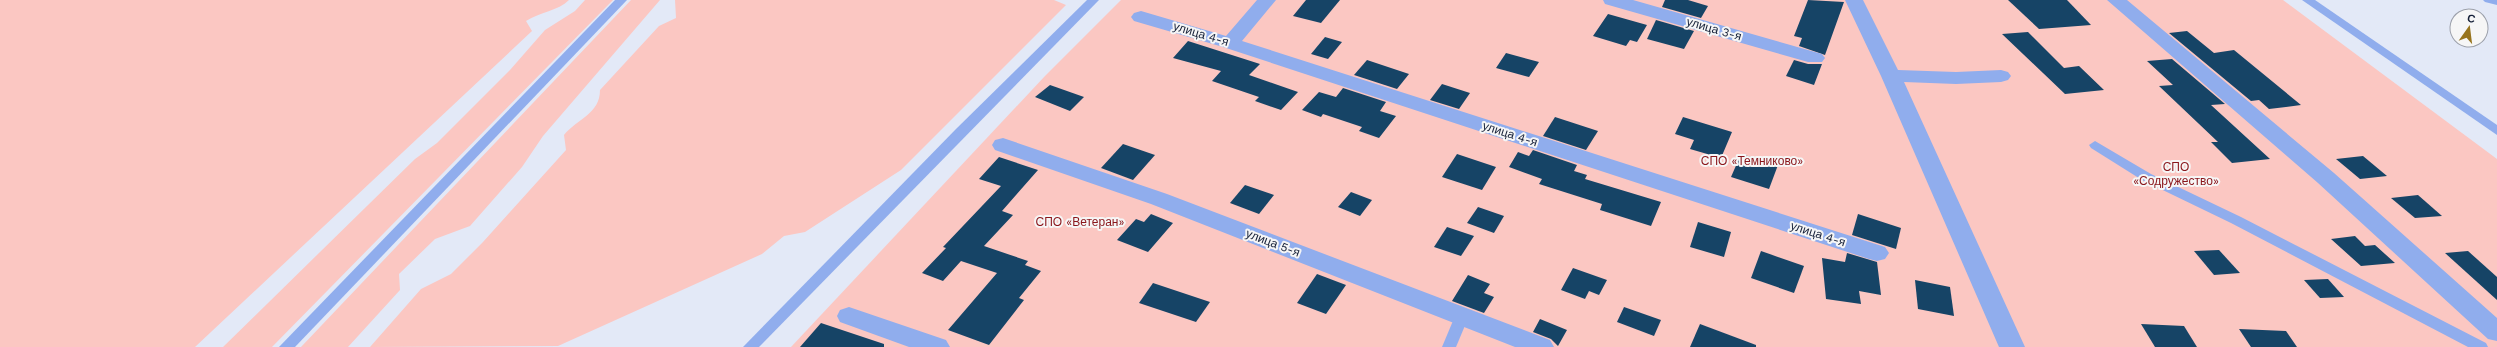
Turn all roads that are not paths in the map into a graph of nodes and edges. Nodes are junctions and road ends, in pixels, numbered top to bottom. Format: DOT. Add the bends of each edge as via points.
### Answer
graph roads {
  1 [pos="621,0"];
  2 [pos="1093,0"];
  3 [pos="1267,0"];
  4 [pos="1612,0"];
  5 [pos="1854,0"];
  6 [pos="2116,0"];
  7 [pos="2308,0"];
  8 [pos="2489,0"];
  9 [pos="2497,2"];
  10 [pos="1141,17"];
  11 [pos="1230,43"];
  12 [pos="1815,58"];
  13 [pos="1891,76"];
  14 [pos="2000,76"];
  15 [pos="2497,131"];
  16 [pos="1003,145"];
  17 [pos="2095,145"];
  18 [pos="1877,253"];
  19 [pos="849,316"];
  20 [pos="1462,316"];
  21 [pos="2497,332"];
  22 [pos="286,347"];
  23 [pos="750,347"];
  24 [pos="936,347"];
  25 [pos="1449,347"];
  26 [pos="1541,347"];
  27 [pos="2012,347"];
  28 [pos="2481,347"];
  1 -- 22 [label="lane"];
  2 -- 23 [label="lane"];
  3 -- 11 [label="street"];
  4 -- 12 [label="street, улица 3-я"];
  5 -- 13 [label="street"];
  6 -- 21 [label="street" via="2326,178"];
  7 -- 15 [label="lane"];
  8 -- 9 [label="lane"];
  10 -- 11 [label="street, улица 4-я"];
  11 -- 18 [label="street, улица 4-я"];
  13 -- 14 [label="street"];
  13 -- 27 [label="street"];
  16 -- 20 [label="street, улица 5-я" via="1159,199"];
  17 -- 28 [label="lane" via="2121,164 2157,184 2217,211"];
  19 -- 24 [label="street"];
  20 -- 25 [label="lane"];
  20 -- 26 [label="street, улица 5-я"];
}
